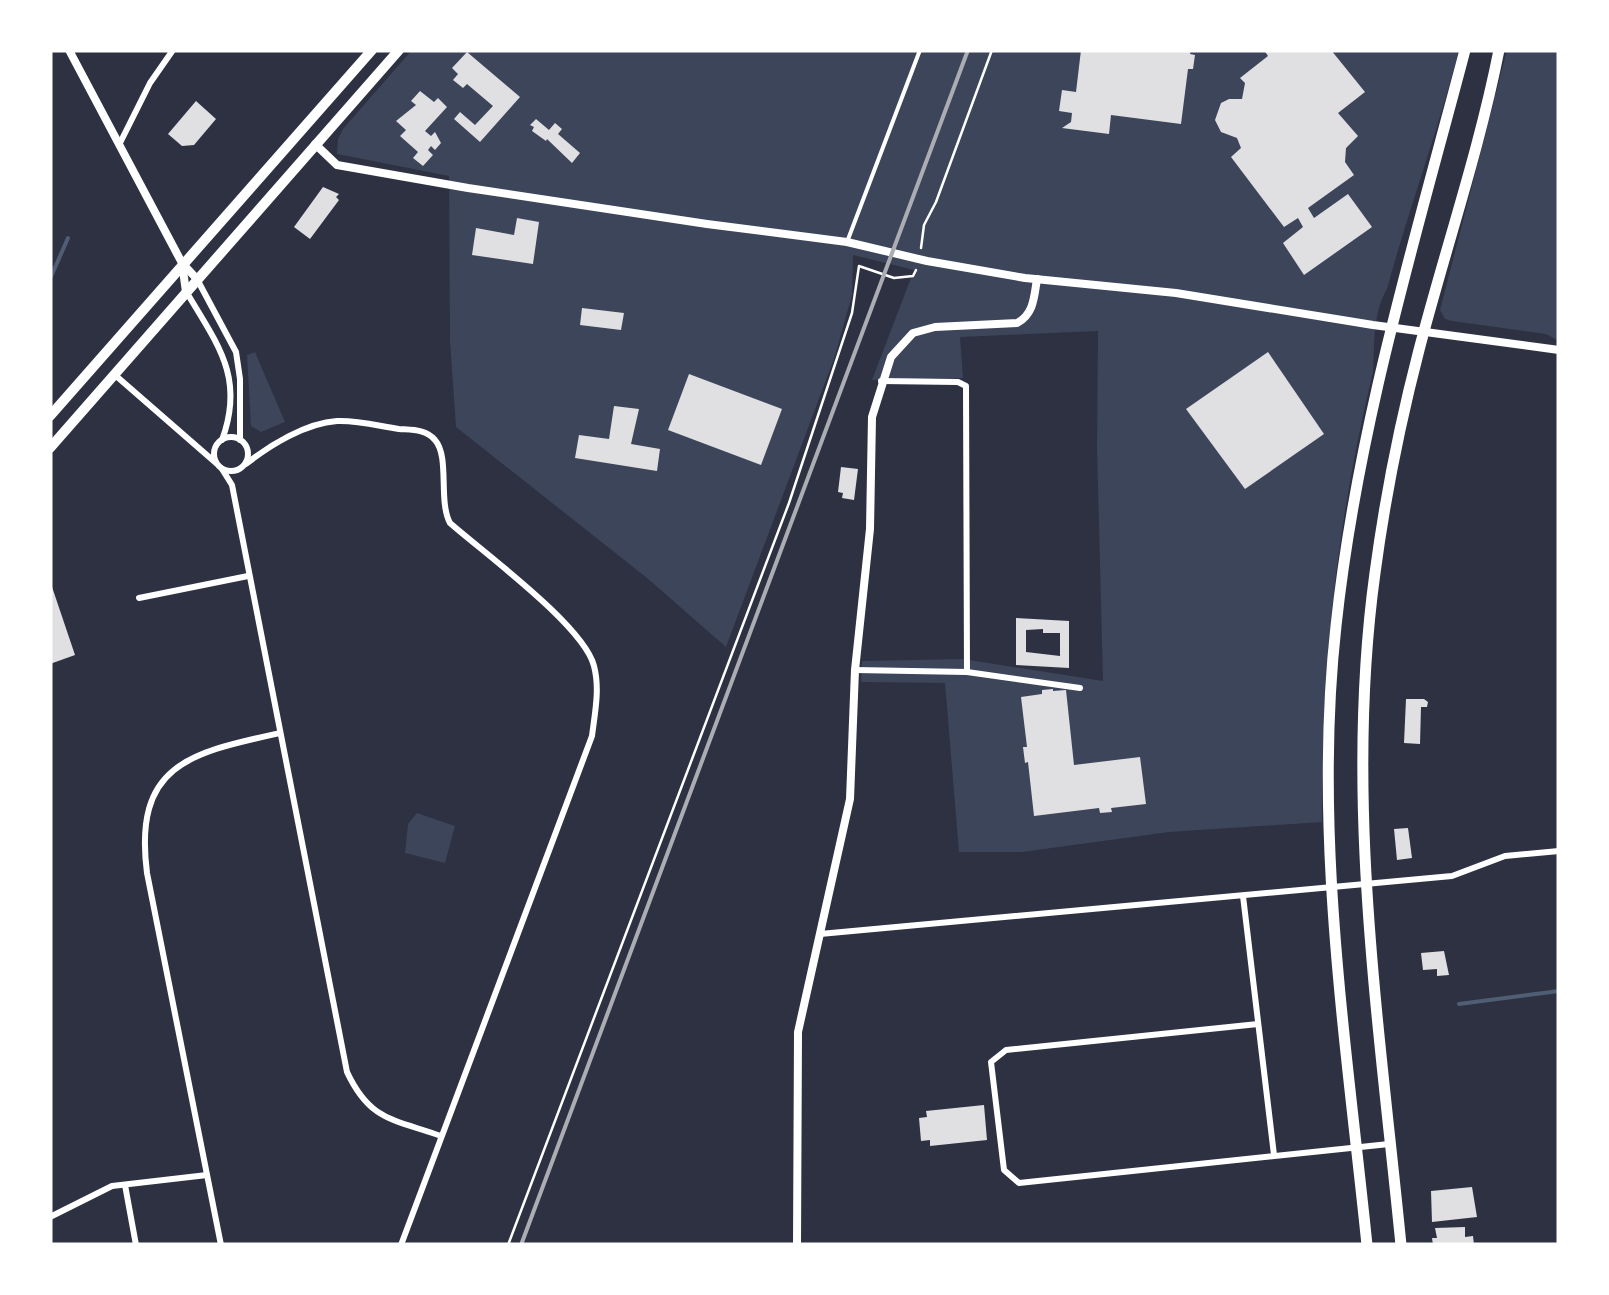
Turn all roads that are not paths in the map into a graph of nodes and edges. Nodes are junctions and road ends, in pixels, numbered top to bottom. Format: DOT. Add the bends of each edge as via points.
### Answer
graph roads {
  1 [pos="69,50"];
  2 [pos="174,50"];
  3 [pos="372,50"];
  4 [pos="399,50"];
  5 [pos="920,50"];
  6 [pos="1465,50"];
  7 [pos="1499,50"];
  8 [pos="315,144"];
  9 [pos="119,145"];
  10 [pos="847,242"];
  11 [pos="182,263"];
  12 [pos="196,278"];
  13 [pos="1036,279"];
  14 [pos="186,292"];
  15 [pos="1392,328"];
  16 [pos="1424,332"];
  17 [pos="1559,350"];
  18 [pos="114,374"];
  19 [pos="881,381"];
  20 [pos="50,416"];
  21 [pos="220,442"];
  22 [pos="243,443"];
  23 [pos="50,448"];
  24 [pos="267,448"];
  25 [pos="197,449"];
  26 [pos="246,464"];
  27 [pos="219,466"];
  28 [pos="238,470"];
  29 [pos="232,485"];
  30 [pos="248,576"];
  31 [pos="139,598"];
  32 [pos="854,670"];
  33 [pos="967,672"];
  34 [pos="1080,688"];
  35 [pos="280,733"];
  36 [pos="1559,851"];
  37 [pos="1366,883"];
  38 [pos="1332,888"];
  39 [pos="1243,896"];
  40 [pos="820,934"];
  41 [pos="1258,1024"];
  42 [pos="441,1136"];
  43 [pos="1391,1143"];
  44 [pos="1357,1146"];
  45 [pos="1274,1156"];
  46 [pos="207,1174"];
  47 [pos="125,1185"];
  48 [pos="50,1217"];
  49 [pos="136,1245"];
  50 [pos="222,1245"];
  51 [pos="402,1245"];
  52 [pos="797,1245"];
  53 [pos="1367,1245"];
  54 [pos="1402,1245"];
  1 -- 9 [label="street"];
  2 -- 9 [label="street"];
  3 -- 11 [label="main road"];
  4 -- 8 [label="main road"];
  5 -- 10 [label="lane"];
  6 -- 15 [label="highway"];
  7 -- 16 [label="highway"];
  8 -- 10 [label="street" via="344,166"];
  8 -- 12 [label="main road"];
  9 -- 11 [label="street"];
  10 -- 13 [label="street"];
  11 -- 12 [label="street"];
  11 -- 14 [label="street"];
  11 -- 20 [label="main road"];
  12 -- 14 [label="main road"];
  12 -- 22 [label="street" via="236,352"];
  13 -- 15 [label="street" via="1176,293"];
  13 -- 19 [label="street" via="1022,320 912,333 894,350"];
  14 -- 18 [label="main road"];
  14 -- 21 [label="street" via="230,377 232,407"];
  15 -- 16 [label="street"];
  15 -- 38 [label="highway" via="1358,472 1335,629"];
  16 -- 17 [label="street"];
  16 -- 37 [label="highway" via="1390,477 1369,624 1362,768"];
  18 -- 23 [label="main road"];
  18 -- 25 [label="street"];
  19 -- 32 [label="street" via="872,417 870,529"];
  19 -- 33 [label="street" via="966,386"];
  21 -- 22 [label="street"];
  21 -- 25 [label="street"];
  21 -- 27 [label="street" via="214,453"];
  22 -- 24 [label="street"];
  22 -- 26 [label="street"];
  24 -- 26 [label="street"];
  24 -- 42 [label="street" via="338,421 423,432 440,452 450,523 576,634 594,665 592,736"];
  25 -- 27 [label="street"];
  26 -- 28 [label="street"];
  27 -- 28 [label="street"];
  27 -- 29 [label="street"];
  28 -- 29 [label="street"];
  29 -- 30 [label="street"];
  30 -- 31 [label="street"];
  30 -- 35 [label="street"];
  32 -- 33 [label="street"];
  32 -- 40 [label="street" via="850,799"];
  33 -- 34 [label="street"];
  35 -- 42 [label="street" via="347,1072 377,1113"];
  35 -- 46 [label="street" via="210,748 184,761 147,809 148,874"];
  36 -- 37 [label="street" via="1505,856 1452,876"];
  37 -- 38 [label="street"];
  37 -- 43 [label="highway"];
  38 -- 39 [label="street"];
  38 -- 44 [label="highway"];
  39 -- 40 [label="street"];
  39 -- 41 [label="street"];
  40 -- 52 [label="street" via="798,1032"];
  41 -- 45 [label="street"];
  41 -- 45 [label="street" via="1006,1050 991,1062 1004,1170 1020,1183"];
  42 -- 51 [label="street"];
  43 -- 44 [label="street"];
  43 -- 54 [label="highway"];
  44 -- 45 [label="street"];
  44 -- 53 [label="highway"];
  46 -- 47 [label="street"];
  46 -- 50 [label="street"];
  47 -- 48 [label="street"];
  47 -- 49 [label="street"];
}
